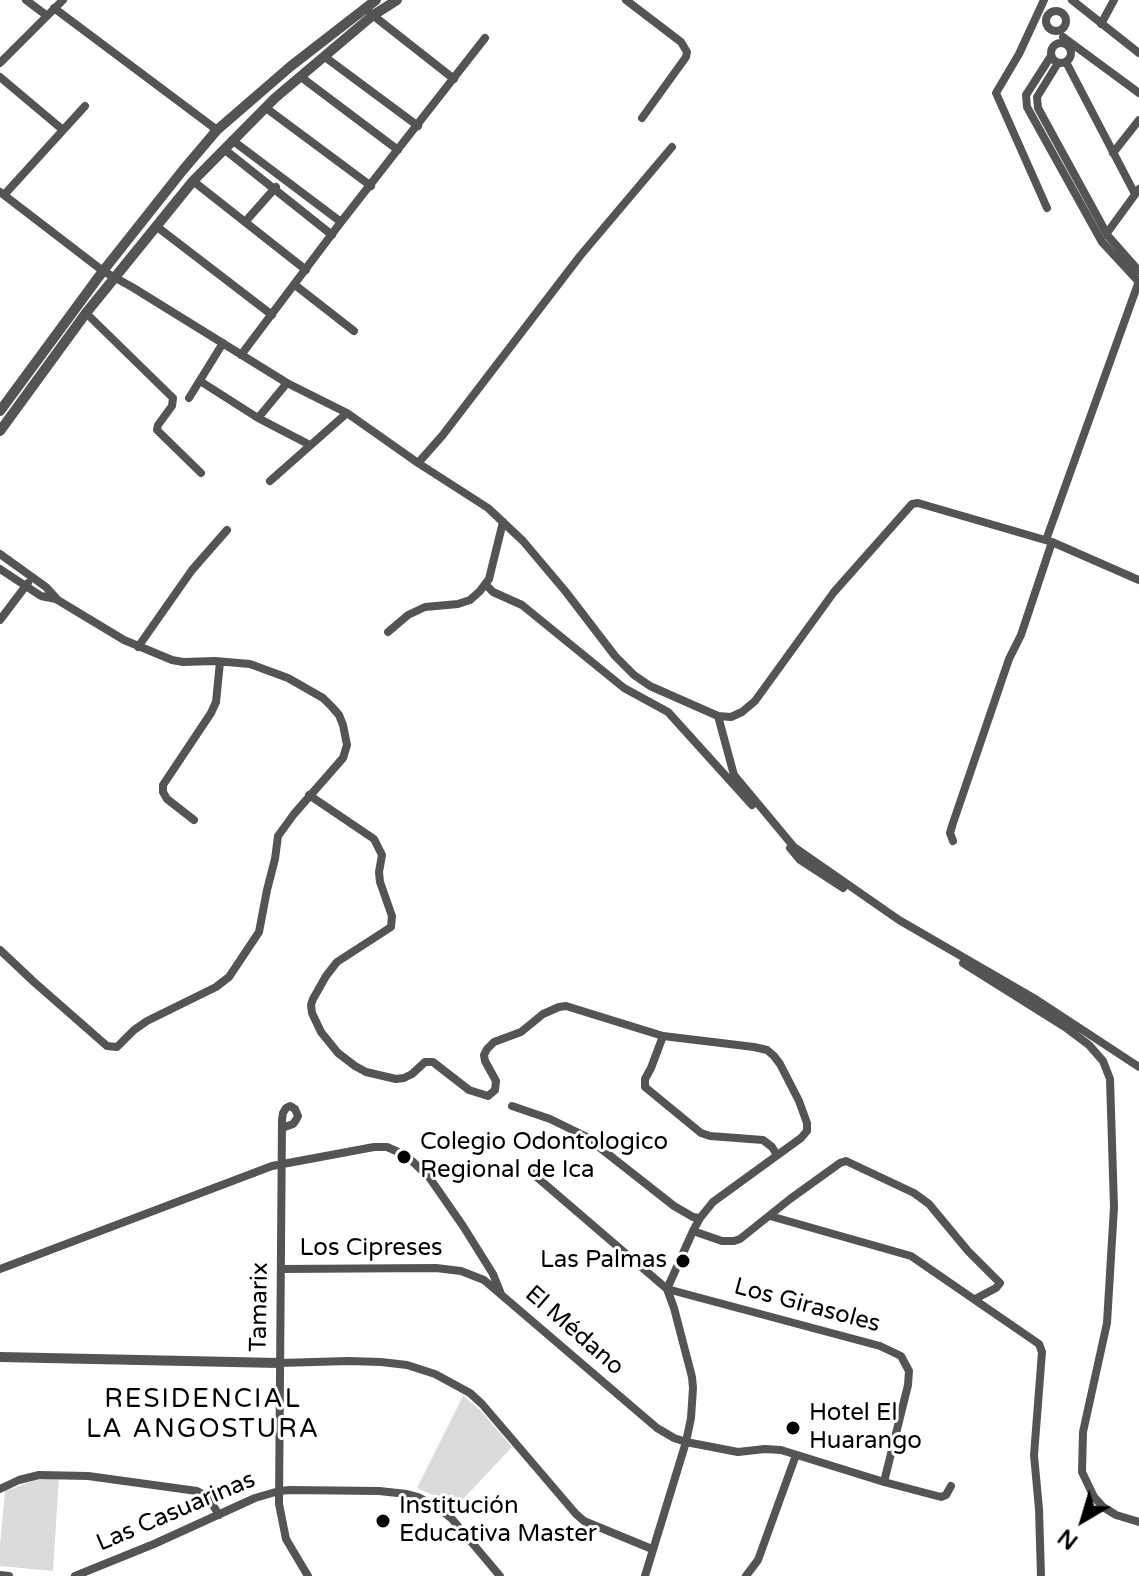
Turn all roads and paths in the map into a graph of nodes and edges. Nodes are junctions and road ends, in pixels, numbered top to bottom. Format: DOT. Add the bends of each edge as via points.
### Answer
graph roads {
  1 [pos="26,0"];
  2 [pos="63,0"];
  3 [pos="376,0"];
  4 [pos="397,0"];
  5 [pos="626,0"];
  6 [pos="1045,0"];
  7 [pos="1072,0"];
  8 [pos="1114,0"];
  9 [pos="54,8"];
  10 [pos="1052,11"];
  11 [pos="369,12"];
  12 [pos="46,15"];
  13 [pos="1101,24"];
  14 [pos="1060,37"];
  15 [pos="485,38"];
  16 [pos="1139,53"];
  17 [pos="325,57"];
  18 [pos="1058,60"];
  19 [pos="0,63"];
  20 [pos="0,77"];
  21 [pos="301,77"];
  22 [pos="454,79"];
  23 [pos="1139,93"];
  24 [pos="85,106"];
  25 [pos="266,108"];
  26 [pos="642,118"];
  27 [pos="1139,120"];
  28 [pos="418,126"];
  29 [pos="63,130"];
  30 [pos="217,130"];
  31 [pos="232,140"];
  32 [pos="672,147"];
  33 [pos="224,149"];
  34 [pos="398,150"];
  35 [pos="1113,153"];
  36 [pos="283,179"];
  37 [pos="193,181"];
  38 [pos="371,186"];
  39 [pos="275,188"];
  40 [pos="1137,192"];
  41 [pos="2,194"];
  42 [pos="1047,208"];
  43 [pos="245,222"];
  44 [pos="341,222"];
  45 [pos="156,226"];
  46 [pos="1107,233"];
  47 [pos="332,235"];
  48 [pos="1138,267"];
  49 [pos="306,270"];
  50 [pos="103,271"];
  51 [pos="115,278"];
  52 [pos="1139,282"];
  53 [pos="295,285"];
  54 [pos="86,313"];
  55 [pos="272,315"];
  56 [pos="354,331"];
  57 [pos="223,343"];
  58 [pos="241,355"];
  59 [pos="200,381"];
  60 [pos="287,383"];
  61 [pos="189,398"];
  62 [pos="347,413"];
  63 [pos="3,414"];
  64 [pos="258,418"];
  65 [pos="0,431"];
  66 [pos="310,445"];
  67 [pos="418,463"];
  68 [pos="201,473"];
  69 [pos="270,481"];
  70 [pos="503,522"];
  71 [pos="227,530"];
  72 [pos="1049,541"];
  73 [pos="0,554"];
  74 [pos="0,569"];
  75 [pos="32,578"];
  76 [pos="1139,580"];
  77 [pos="485,584"];
  78 [pos="26,586"];
  79 [pos="56,599"];
  80 [pos="0,620"];
  81 [pos="388,632"];
  82 [pos="138,647"];
  83 [pos="220,662"];
  84 [pos="718,716"];
  85 [pos="309,795"];
  86 [pos="194,820"];
  87 [pos="953,841"];
  88 [pos="0,950"];
  89 [pos="663,1036"];
  90 [pos="1139,1067"];
  91 [pos="512,1106"];
  92 [pos="282,1128"];
  93 [pos="777,1155"];
  94 [pos="283,1163"];
  95 [pos="532,1173"];
  96 [pos="770,1216"];
  97 [pos="700,1218"];
  98 [pos="693,1231"];
  99 [pos="0,1269"];
  100 [pos="281,1269"];
  101 [pos="667,1289"];
  102 [pos="501,1295"];
  103 [pos="975,1299"];
  104 [pos="0,1357"];
  105 [pos="279,1363"];
  106 [pos="686,1442"];
  107 [pos="796,1455"];
  108 [pos="884,1482"];
  109 [pos="951,1486"];
  110 [pos="0,1489"];
  111 [pos="279,1491"];
  112 [pos="219,1515"];
  113 [pos="1139,1522"];
  114 [pos="652,1549"];
  115 [pos="0,1575"];
  116 [pos="9,1576"];
  117 [pos="75,1576"];
  118 [pos="308,1576"];
  119 [pos="500,1576"];
  120 [pos="645,1576"];
  121 [pos="746,1576"];
  122 [pos="1041,1576"];
  1 -- 12 [label="street"];
  2 -- 9 [label="street"];
  3 -- 11 [label="street"];
  4 -- 11 [label="street"];
  5 -- 26 [label="street" via="687,52"];
  6 -- 10 [label="street"];
  6 -- 42 [label="street" via="996,93"];
  7 -- 13 [label="street"];
  8 -- 13 [label="street"];
  9 -- 12 [label="street"];
  9 -- 30 [label="street"];
  10 -- 14 [label="street" via="1047,25"];
  10 -- 14 [label="street" via="1066,18"];
  11 -- 17 [label="street"];
  11 -- 22 [label="street"];
  11 -- 30 [label="street" via="291,66"];
  12 -- 19 [label="street"];
  13 -- 16 [label="street"];
  14 -- 18 [label="street" via="1052,50"];
  14 -- 18 [label="street" via="1072,52 1070,59"];
  14 -- 23 [label="street"];
  15 -- 22 [label="street"];
  17 -- 21 [label="street"];
  17 -- 28 [label="street"];
  18 -- 35 [label="street"];
  18 -- 46 [label="street" via="1037,97 1038,108"];
  18 -- 52 [label="street" via="1026,95 1027,107 1102,242"];
  20 -- 29 [label="street"];
  21 -- 25 [label="street"];
  21 -- 34 [label="street"];
  22 -- 28 [label="street"];
  24 -- 29 [label="street"];
  25 -- 31 [label="street"];
  25 -- 38 [label="street"];
  27 -- 35 [label="street"];
  28 -- 34 [label="street"];
  29 -- 41 [label="street"];
  30 -- 50 [label="street"];
  31 -- 33 [label="street"];
  31 -- 36 [label="street"];
  32 -- 67 [label="street"];
  33 -- 37 [label="street"];
  33 -- 39 [label="street"];
  34 -- 38 [label="street"];
  35 -- 40 [label="street"];
  36 -- 39 [label="street"];
  36 -- 44 [label="street"];
  37 -- 43 [label="street"];
  37 -- 45 [label="street"];
  38 -- 44 [label="street"];
  39 -- 43 [label="street"];
  39 -- 47 [label="street"];
  40 -- 46 [label="street"];
  41 -- 50 [label="street"];
  43 -- 49 [label="street"];
  44 -- 47 [label="street"];
  45 -- 51 [label="street"];
  45 -- 55 [label="street"];
  46 -- 48 [label="street"];
  47 -- 49 [label="street"];
  49 -- 53 [label="street"];
  50 -- 51 [label="street"];
  50 -- 63 [label="street"];
  51 -- 54 [label="street"];
  51 -- 57 [label="street"];
  52 -- 72 [label="street"];
  53 -- 55 [label="street"];
  53 -- 56 [label="street"];
  54 -- 63 [label="street"];
  54 -- 68 [label="street" via="173,398 157,430"];
  55 -- 58 [label="street"];
  57 -- 58 [label="street"];
  57 -- 59 [label="street"];
  58 -- 60 [label="street"];
  59 -- 61 [label="street"];
  59 -- 64 [label="street"];
  60 -- 62 [label="street"];
  60 -- 64 [label="street"];
  62 -- 66 [label="street"];
  62 -- 67 [label="street"];
  63 -- 65 [label="street"];
  64 -- 66 [label="street"];
  66 -- 69 [label="street"];
  67 -- 70 [label="street"];
  70 -- 77 [label="street"];
  70 -- 84 [label="street" via="634,675"];
  71 -- 82 [label="street"];
  72 -- 76 [label="street"];
  72 -- 84 [label="street" via="912,504 834,592 755,701 731,717"];
  72 -- 87 [label="street" via="953,823"];
  73 -- 75 [label="street"];
  74 -- 78 [label="street"];
  75 -- 78 [label="street"];
  75 -- 79 [label="street"];
  77 -- 81 [label="street" via="470,600 425,607"];
  77 -- 113 [label="street" via="522,605 624,688 668,712 800,860 1065,1027 1103,1061 1110,1079 1114,1207 1107,1323 1083,1432 1082,1472 1103,1507"];
  78 -- 79 [label="street"];
  78 -- 80 [label="street"];
  79 -- 82 [label="street"];
  82 -- 83 [label="street" via="183,662"];
  83 -- 85 [label="street" via="250,664 288,678 323,698 339,715 346,752"];
  83 -- 86 [label="street" via="211,713 163,785 167,799"];
  84 -- 90 [label="street" via="734,775 794,847 899,920"];
  85 -- 88 [label="street" via="278,836 261,923 229,977 147,1021 117,1047 107,1046"];
  85 -- 89 [label="street" via="379,847 380,882 393,923 332,967 313,999 315,1021 346,1061 396,1079 433,1062 469,1090 488,1096 496,1081 485,1061 487,1049 559,1007"];
  89 -- 93 [label="street" via="645,1087 701,1133 763,1140"];
  89 -- 93 [label="street" via="754,1047 774,1056 807,1123 801,1138"];
  91 -- 97 [label="street" via="585,1136 674,1206"];
  92 -- 94 [label="street, Tamarix"];
  93 -- 97 [label="street" via="713,1202"];
  94 -- 99 [label="street, El Médano"];
  94 -- 100 [label="street, Tamarix"];
  94 -- 102 [label="street, El Médano" via="374,1147 403,1154 429,1177 493,1274"];
  95 -- 101 [label="street"];
  96 -- 98 [label="street" via="734,1241"];
  96 -- 103 [label="street" via="911,1256"];
  96 -- 103 [label="street" via="846,1161 924,1199 1000,1283"];
  97 -- 98 [label="street"];
  98 -- 101 [label="street"];
  100 -- 102 [label="street, Los Cipreses" via="450,1269 484,1280"];
  100 -- 105 [label="street, Tamarix"];
  101 -- 106 [label="street" via="692,1377"];
  101 -- 108 [label="street, Los Girasoles" via="901,1356 909,1371 908,1385"];
  102 -- 106 [label="street, El Médano" via="657,1428"];
  103 -- 122 [label="street" via="1041,1348 1034,1455"];
  104 -- 105 [label="street"];
  105 -- 111 [label="street, Tamarix"];
  105 -- 114 [label="street" via="381,1362 435,1374 482,1404 584,1521"];
  106 -- 107 [label="street, El Médano"];
  106 -- 114 [label="street"];
  107 -- 108 [label="street, El Médano"];
  107 -- 121 [label="street" via="758,1560"];
  108 -- 109 [label="street, El Médano" via="941,1497"];
  110 -- 112 [label="street" via="49,1473 102,1477 197,1491 208,1497"];
  111 -- 112 [label="street, Las Casuarinas"];
  111 -- 118 [label="street, Tamarix" via="286,1539"];
  111 -- 119 [label="street, Las Casuarinas" via="379,1491 418,1497 452,1519"];
  112 -- 117 [label="street, Las Casuarinas"];
  114 -- 120 [label="street"];
  115 -- 116 [label="street"];
}
